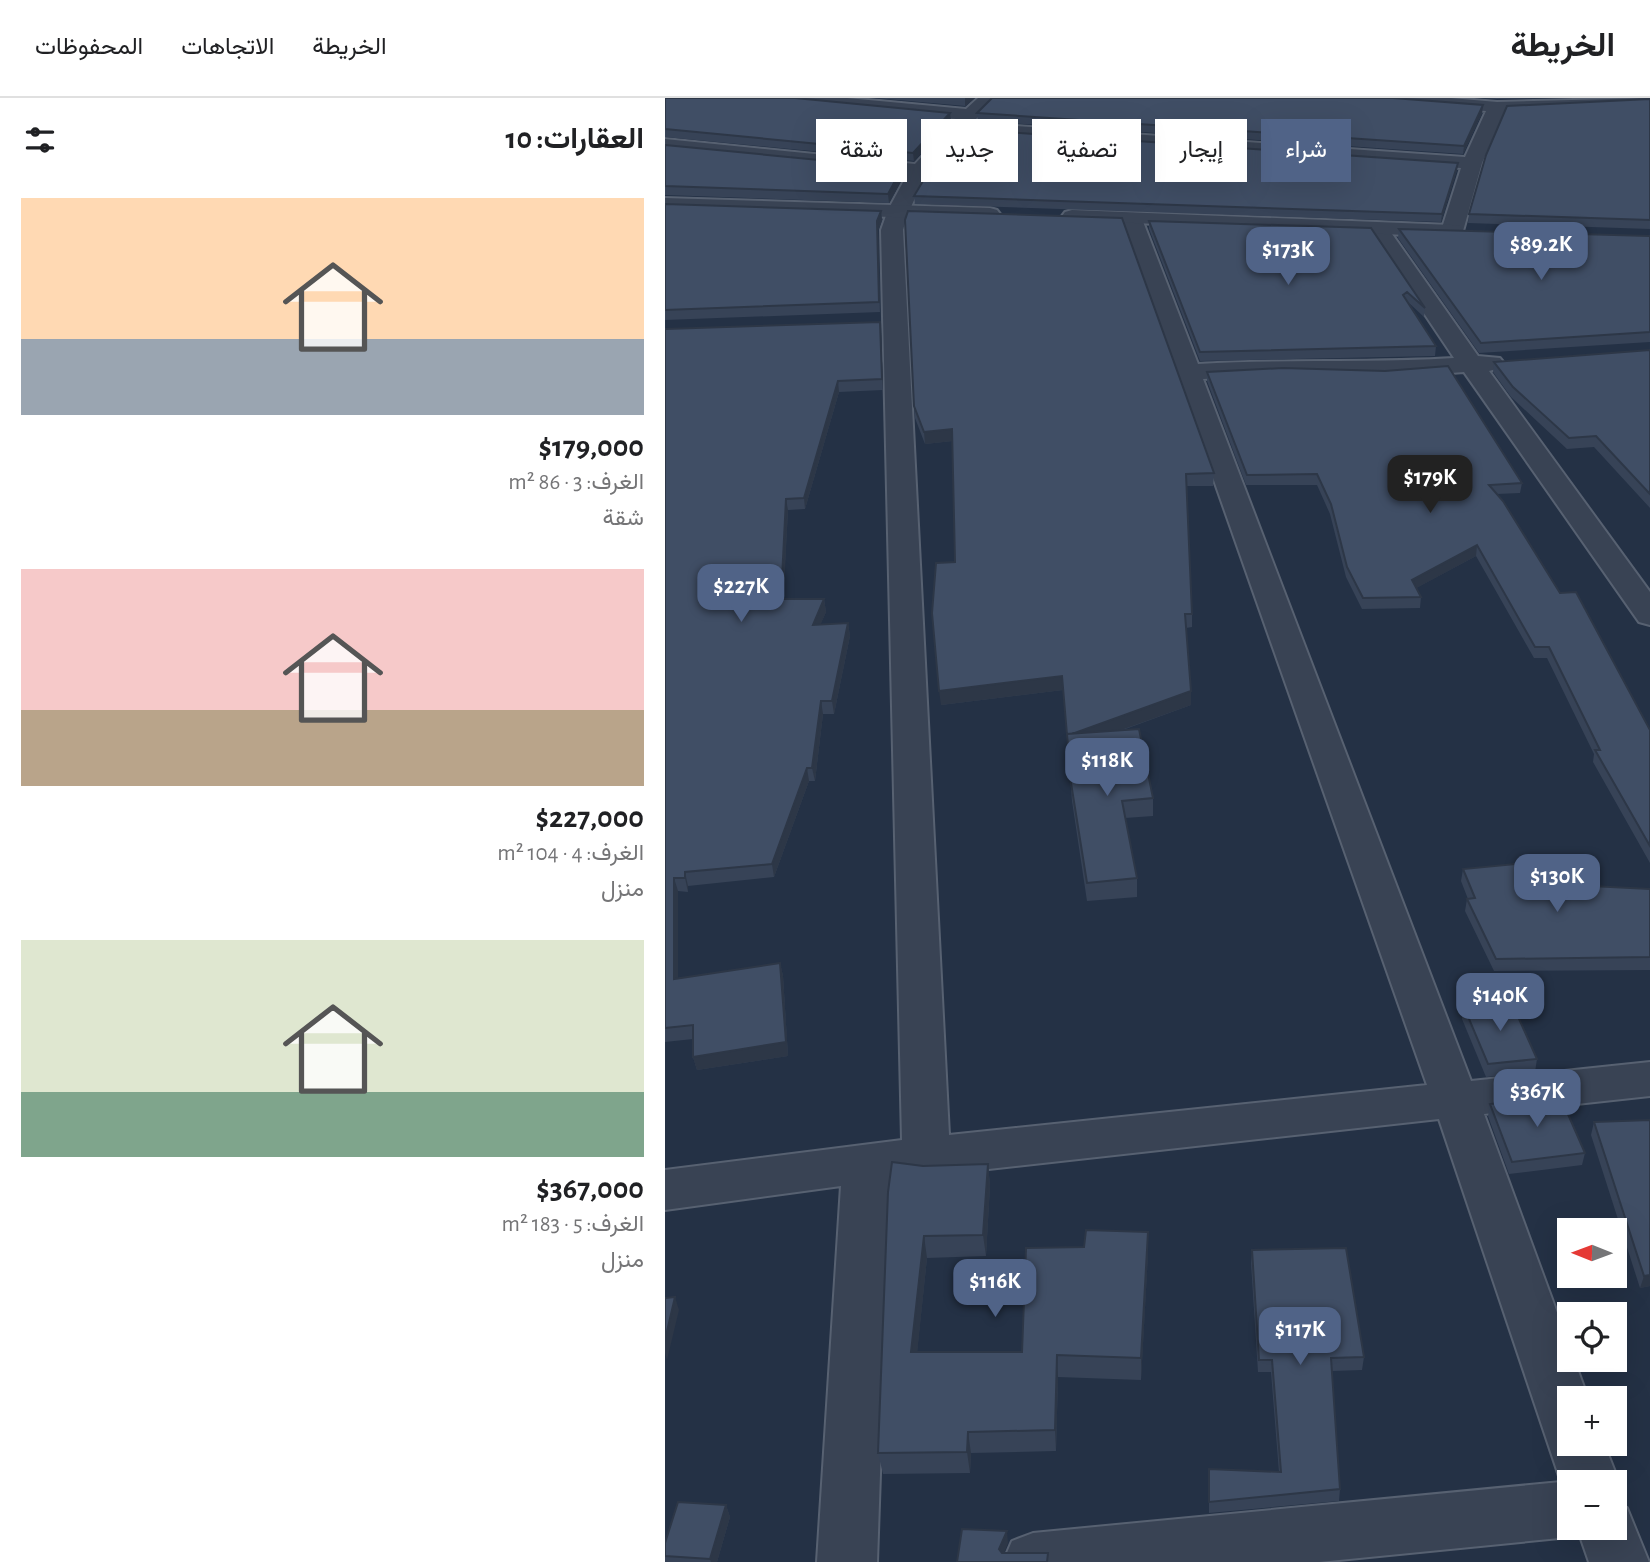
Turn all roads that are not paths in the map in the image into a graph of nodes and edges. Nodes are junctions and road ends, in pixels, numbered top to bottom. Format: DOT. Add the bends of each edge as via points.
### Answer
graph roads {
  1 [pos="791,98"];
  2 [pos="988,98"];
  3 [pos="1397,98"];
  4 [pos="1650,99"];
  5 [pos="1570,101"];
  6 [pos="1497,107"];
  7 [pos="950,119"];
  8 [pos="967,119"];
  9 [pos="1018,125"];
  10 [pos="665,145"];
  11 [pos="1472,163"];
  12 [pos="921,167"];
  13 [pos="918,170"];
  14 [pos="666,207"];
  15 [pos="896,211"];
  16 [pos="1007,214"];
  17 [pos="1049,216"];
  18 [pos="1132,219"];
  19 [pos="1378,228"];
  20 [pos="1452,231"];
  21 [pos="1479,232"];
  22 [pos="1512,361"];
  23 [pos="1471,364"];
  24 [pos="1189,372"];
  25 [pos="1650,615"];
  26 [pos="1650,1079"];
  27 [pos="1455,1098"];
  28 [pos="926,1156"];
  29 [pos="866,1164"];
  30 [pos="665,1190"];
  31 [pos="1557,1387"];
  32 [pos="1557,1510"];
  33 [pos="1611,1540"];
  34 [pos="847,1562"];
  35 [pos="1034,1562"];
  36 [pos="1619,1562"];
  1 -- 7 [label="street"];
  2 -- 8 [label="street"];
  3 -- 6 [label="street"];
  4 -- 5 [label="street"];
  5 -- 6 [label="street"];
  6 -- 11 [label="street"];
  9 -- 11 [label="street"];
  10 -- 13 [label="street"];
  11 -- 20 [label="street"];
  12 -- 13 [label="street"];
  13 -- 15 [label="street"];
  14 -- 15 [label="street"];
  15 -- 16 [label="street"];
  15 -- 28 [label="street" via="882,322"];
  17 -- 18 [label="street"];
  18 -- 19 [label="street"];
  18 -- 24 [label="street"];
  19 -- 20 [label="street"];
  19 -- 23 [label="street"];
  20 -- 21 [label="street"];
  22 -- 23 [label="street"];
  23 -- 24 [label="street" via="1384,370 1282,367"];
  23 -- 25 [label="street"];
  24 -- 27 [label="street"];
  26 -- 27 [label="street"];
  27 -- 28 [label="street"];
  27 -- 31 [label="street"];
  28 -- 29 [label="street"];
  29 -- 30 [label="street"];
  29 -- 34 [label="street"];
  32 -- 35 [label="street"];
  33 -- 36 [label="street"];
}
